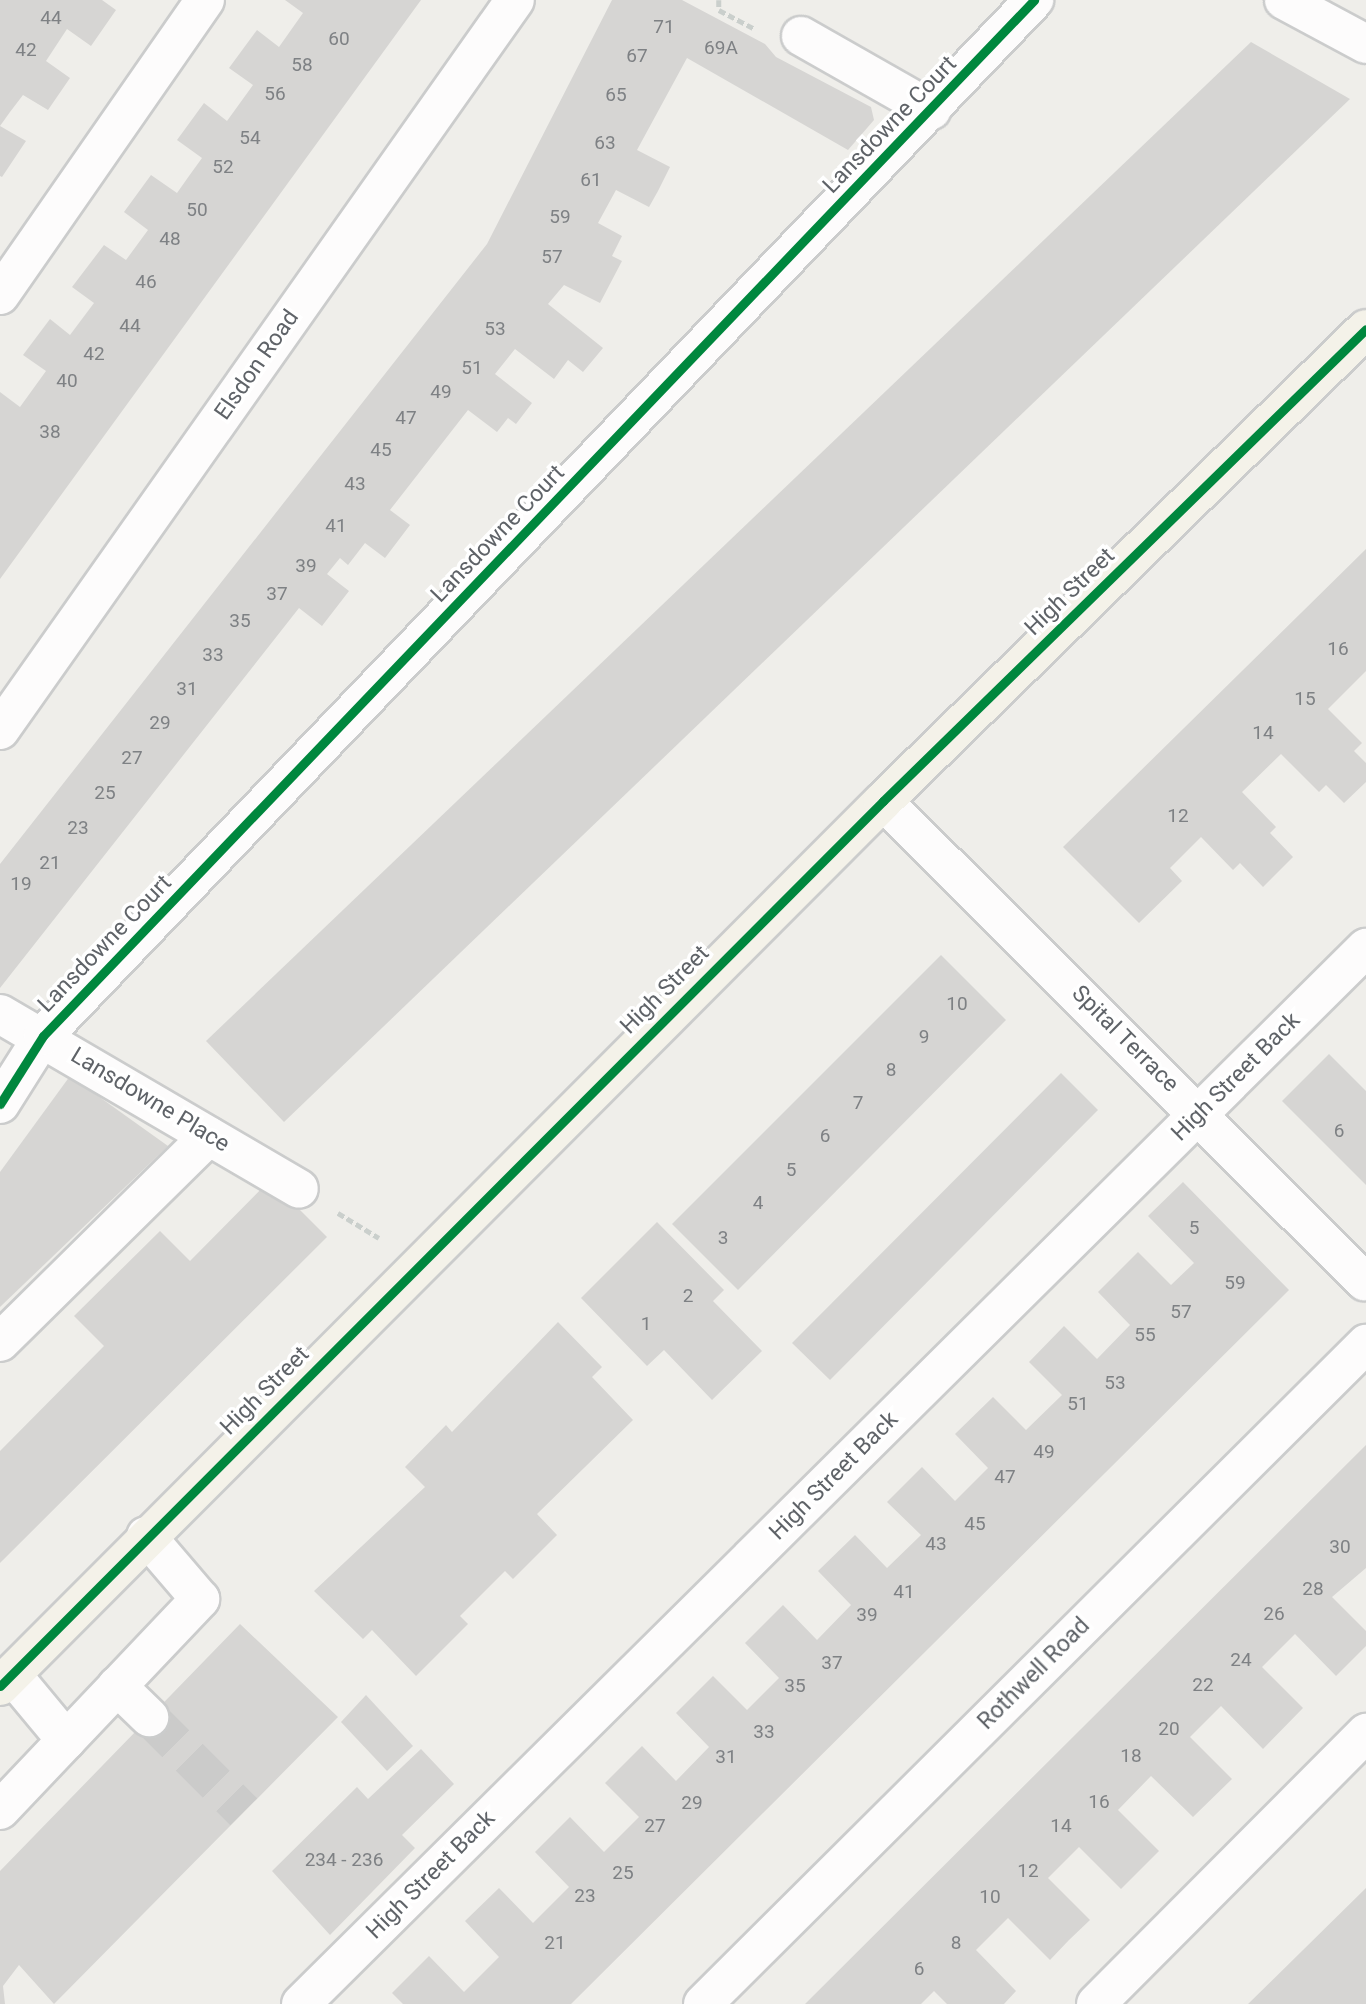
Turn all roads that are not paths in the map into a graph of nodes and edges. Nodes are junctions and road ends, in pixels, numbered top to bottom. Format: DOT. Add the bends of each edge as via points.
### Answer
graph roads {
  1 [pos="205,0"];
  2 [pos="515,0"];
  3 [pos="1034,0"];
  4 [pos="1284,0"];
  5 [pos="801,36"];
  6 [pos="1366,44"];
  7 [pos="931,110"];
  8 [pos="0,295"];
  9 [pos="1366,329"];
  10 [pos="0,730"];
  11 [pos="883,801"];
  12 [pos="1366,947"];
  13 [pos="0,1014"];
  14 [pos="43,1036"];
  15 [pos="0,1104"];
  16 [pos="1200,1113"];
  17 [pos="209,1136"];
  18 [pos="299,1189"];
  19 [pos="1364,1281"];
  20 [pos="0,1342"];
  21 [pos="1366,1344"];
  22 [pos="146,1536"];
  23 [pos="6,1681"];
  24 [pos="117,1686"];
  25 [pos="149,1717"];
  26 [pos="1366,1734"];
  27 [pos="66,1740"];
  28 [pos="0,1810"];
  29 [pos="723,1997"];
  30 [pos="301,2004"];
  31 [pos="1096,2004"];
  1 -- 8 [label="street"];
  2 -- 10 [label="street, Elsdon Road"];
  3 -- 7 [label="street, Lansdowne Court"];
  4 -- 6 [label="street"];
  5 -- 7 [label="street"];
  7 -- 14 [label="street, Lansdowne Court"];
  9 -- 11 [label="main road, High Street"];
  11 -- 16 [label="street, Spital Terrace"];
  11 -- 22 [label="main road, High Street"];
  12 -- 16 [label="street, High Street Back"];
  13 -- 14 [label="street, Lansdowne Place"];
  14 -- 15 [label="street, Lansdowne Court"];
  14 -- 17 [label="street, Lansdowne Place"];
  16 -- 19 [label="street, Spital Terrace"];
  16 -- 30 [label="street, High Street Back"];
  17 -- 18 [label="street, Lansdowne Place"];
  17 -- 20 [label="street"];
  21 -- 29 [label="street, Rothwell Road"];
  22 -- 23 [label="main road, High Street"];
  22 -- 24 [label="street" via="200,1599"];
  23 -- 27 [label="street"];
  24 -- 25 [label="street"];
  24 -- 27 [label="street"];
  26 -- 31 [label="street"];
  27 -- 28 [label="street"];
}
